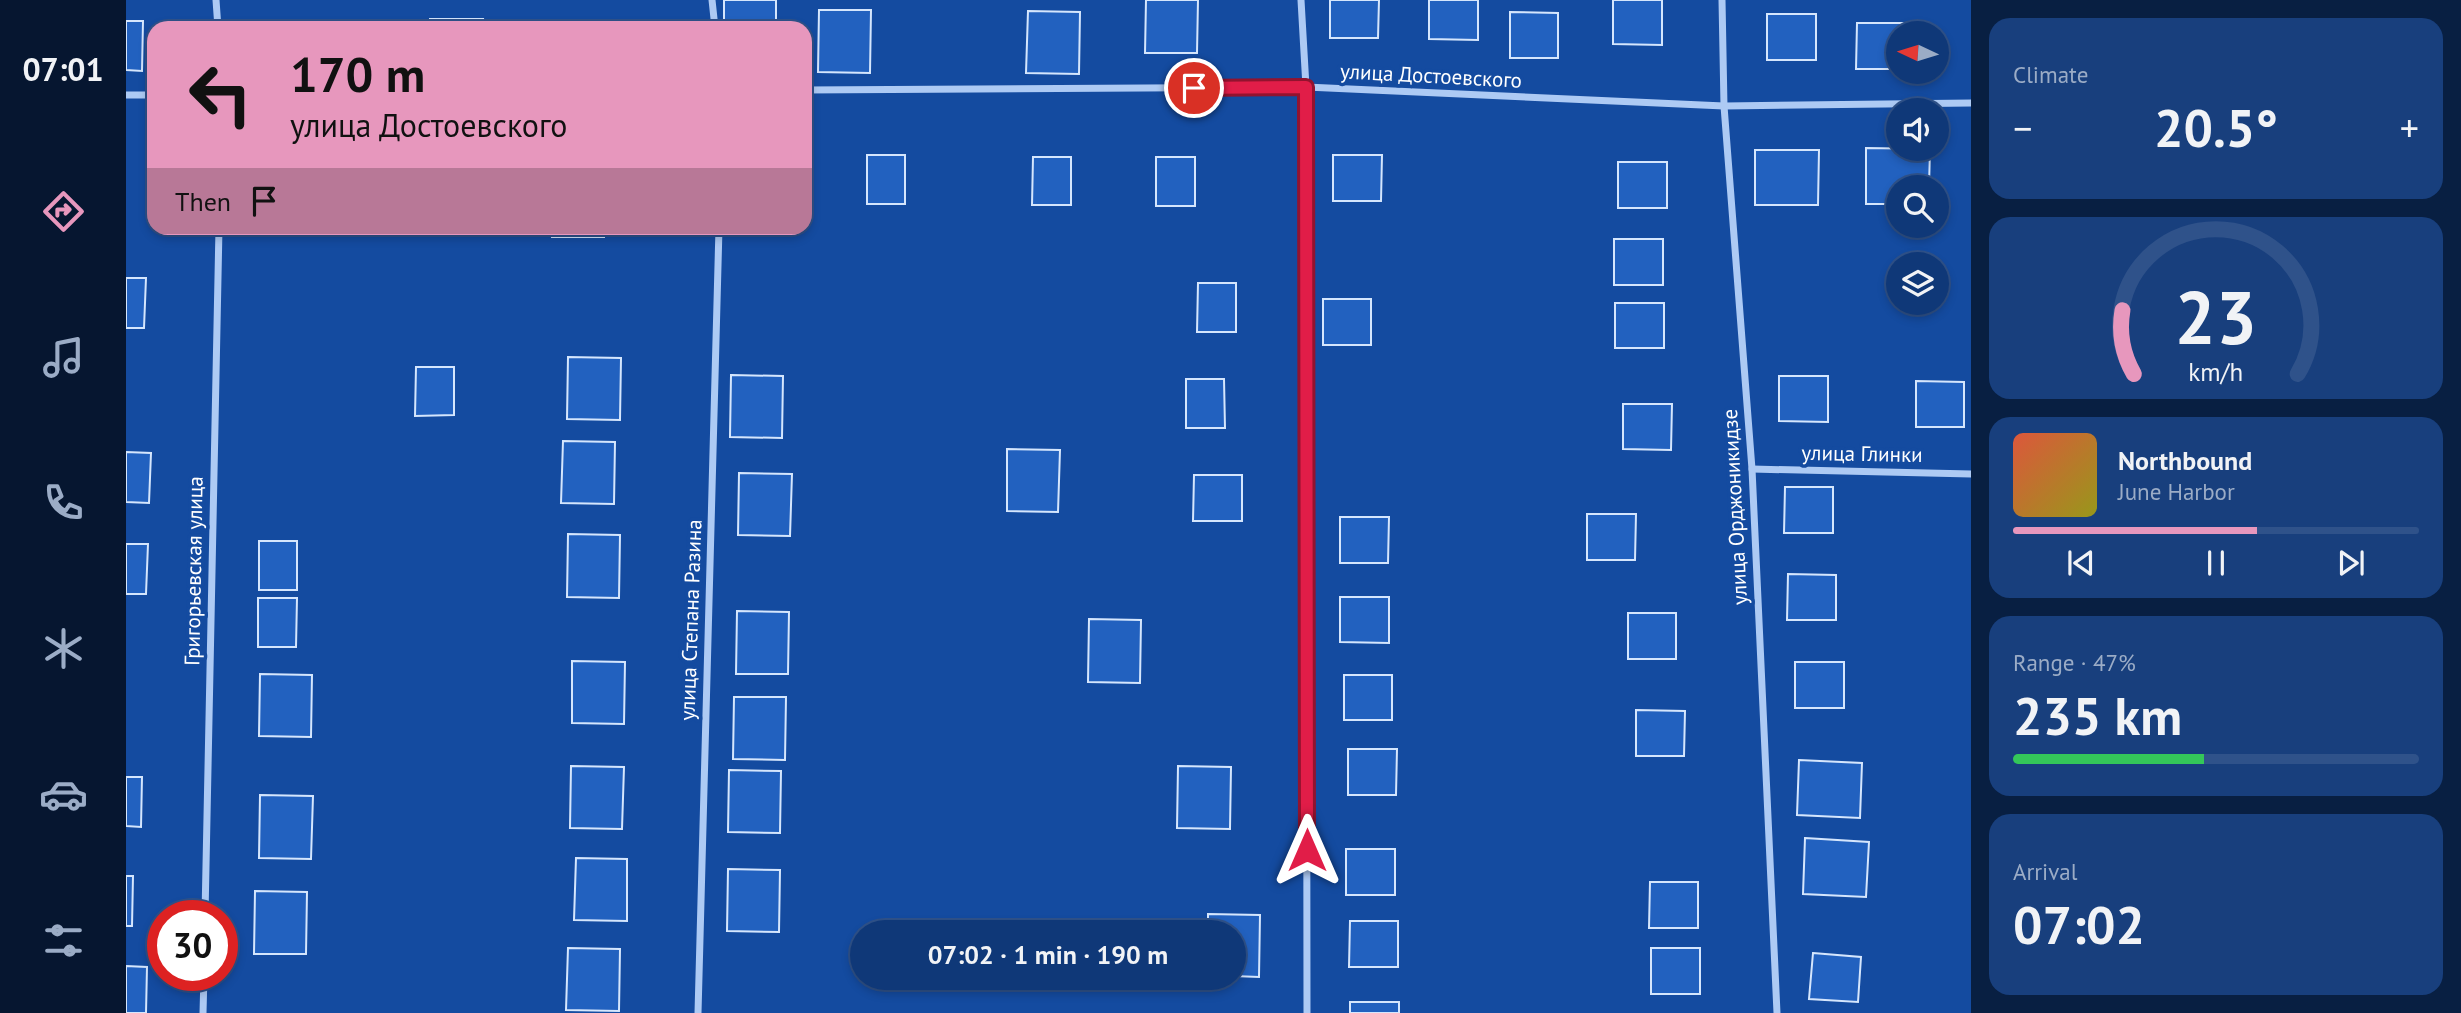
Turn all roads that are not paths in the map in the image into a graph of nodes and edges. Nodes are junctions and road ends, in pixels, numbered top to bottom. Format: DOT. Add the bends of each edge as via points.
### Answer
graph roads {
  1 [pos="216,0"];
  2 [pos="712,0"];
  3 [pos="1301,0"];
  4 [pos="1722,0"];
  5 [pos="218,21"];
  6 [pos="714,21"];
  7 [pos="1306,87"];
  8 [pos="812,90"];
  9 [pos="147,94"];
  10 [pos="126,95"];
  11 [pos="1971,103"];
  12 [pos="1724,107"];
  13 [pos="219,235"];
  14 [pos="719,235"];
  15 [pos="1752,469"];
  16 [pos="1971,474"];
  17 [pos="205,900"];
  18 [pos="204,991"];
  19 [pos="203,1013"];
  20 [pos="698,1013"];
  21 [pos="1307,1013"];
  22 [pos="1777,1013"];
  1 -- 5 [label="street"];
  2 -- 6 [label="street"];
  3 -- 7 [label="street"];
  4 -- 12 [label="street, улица Орджоникидзе"];
  7 -- 8 [label="street, улица Достоевского"];
  7 -- 12 [label="street, улица Достоевского"];
  7 -- 21 [label="street"];
  9 -- 10 [label="street"];
  11 -- 12 [label="street, улица Достоевского"];
  12 -- 15 [label="street, улица Орджоникидзе"];
  13 -- 17 [label="street, Григорьевская улица"];
  14 -- 20 [label="street, улица Степана Разина"];
  15 -- 16 [label="street, улица Глинки"];
  15 -- 22 [label="street, улица Орджоникидзе"];
  18 -- 19 [label="street"];
}
